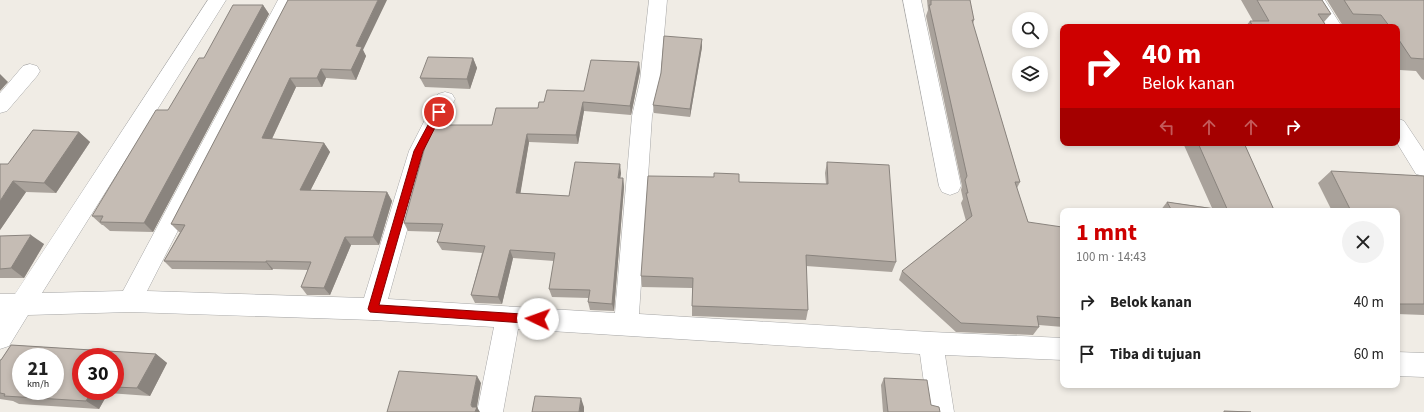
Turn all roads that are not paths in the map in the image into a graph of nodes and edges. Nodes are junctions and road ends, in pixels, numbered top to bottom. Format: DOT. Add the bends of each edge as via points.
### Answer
graph roads {
  1 [pos="217,0"];
  2 [pos="287,0"];
  3 [pos="658,0"];
  4 [pos="912,0"];
  5 [pos="1316,0"];
  6 [pos="1332,24"];
  7 [pos="30,71"];
  8 [pos="445,99"];
  9 [pos="0,106"];
  10 [pos="1400,131"];
  11 [pos="1424,168"];
  12 [pos="950,186"];
  13 [pos="130,301"];
  14 [pos="11,305"];
  15 [pos="373,309"];
  16 [pos="508,318"];
  17 [pos="626,324"];
  18 [pos="0,338"];
  19 [pos="931,343"];
  20 [pos="1060,349"];
  21 [pos="1400,364"];
  22 [pos="1424,365"];
  23 [pos="490,412"];
  24 [pos="941,412"];
  1 -- 14 [label="street"];
  2 -- 13 [label="street"];
  3 -- 17 [label="street" via="650,81 642,116"];
  4 -- 12 [label="street"];
  5 -- 6 [label="street"];
  7 -- 9 [label="street"];
  8 -- 15 [label="street" via="419,151"];
  10 -- 11 [label="street"];
  13 -- 14 [label="street"];
  13 -- 15 [label="street"];
  14 -- 18 [label="street"];
  15 -- 16 [label="street"];
  16 -- 17 [label="street"];
  16 -- 23 [label="street"];
  17 -- 19 [label="street"];
  19 -- 20 [label="street"];
  19 -- 24 [label="street"];
  21 -- 22 [label="street"];
}
